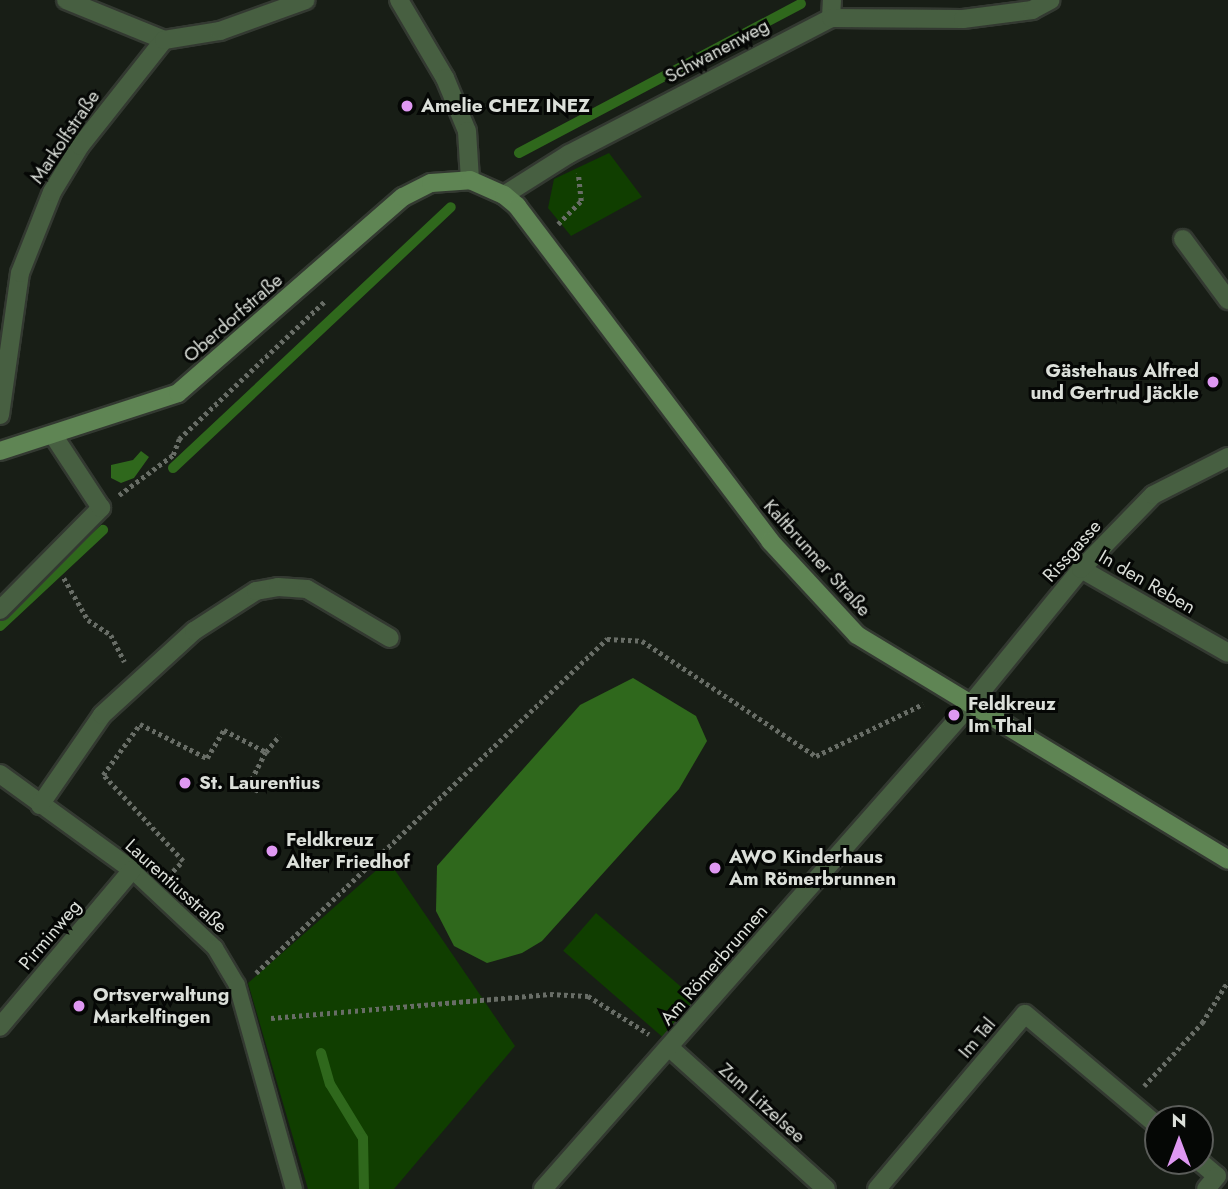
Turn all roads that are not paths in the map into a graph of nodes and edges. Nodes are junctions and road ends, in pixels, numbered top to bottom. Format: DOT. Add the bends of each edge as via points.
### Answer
graph roads {
  1 [pos="66,0"];
  2 [pos="306,0"];
  3 [pos="399,0"];
  4 [pos="1051,0"];
  5 [pos="832,9"];
  6 [pos="164,40"];
  7 [pos="470,180"];
  8 [pos="504,195"];
  9 [pos="1183,239"];
  10 [pos="1228,300"];
  11 [pos="0,415"];
  12 [pos="53,435"];
  13 [pos="1,447"];
  14 [pos="1228,457"];
  15 [pos="1081,569"];
  16 [pos="0,610"];
  17 [pos="390,638"];
  18 [pos="1228,653"];
  19 [pos="971,704"];
  20 [pos="0,774"];
  21 [pos="40,804"];
  22 [pos="1228,860"];
  23 [pos="132,870"];
  24 [pos="0,1027"];
  25 [pos="670,1048"];
  26 [pos="1144,1114"];
  27 [pos="1214,1174"];
  28 [pos="294,1189"];
  29 [pos="543,1189"];
  30 [pos="826,1189"];
  31 [pos="877,1189"];
  32 [pos="1206,1189"];
  1 -- 6 [label="street"];
  2 -- 6 [label="street" via="220,30"];
  3 -- 7 [label="street" via="445,78 467,131"];
  4 -- 5 [label="street, Schwanenweg" via="1032,10 963,19"];
  5 -- 8 [label="street, Schwanenweg" via="569,154"];
  6 -- 11 [label="street, Markolfstraße" via="80,146 34,232 20,273"];
  7 -- 8 [label="street, Kaltbrunner Straße"];
  7 -- 12 [label="street, Oberdorfstraße" via="431,183 403,197 178,393"];
  8 -- 19 [label="street, Kaltbrunner Straße" via="788,560 857,635"];
  9 -- 10 [label="street"];
  12 -- 13 [label="street, Oberdorfstraße"];
  12 -- 16 [label="street" via="101,508"];
  14 -- 15 [label="street, Rissgasse" via="1153,495"];
  15 -- 18 [label="street, In den Reben"];
  15 -- 19 [label="street, Rissgasse"];
  17 -- 21 [label="street" via="307,589 256,591 223,610 102,715"];
  19 -- 22 [label="street, Kaltbrunner Straße"];
  19 -- 25 [label="street, Am Römerbrunnen"];
  20 -- 21 [label="street, Laurentiusstraße"];
  21 -- 23 [label="street, Laurentiusstraße"];
  23 -- 24 [label="street, Pirminweg"];
  23 -- 28 [label="lane, Laurentiusstraße" via="215,948 237,985"];
  25 -- 29 [label="street, Am Römerbrunnen"];
  25 -- 30 [label="street, Zum Litzelsee"];
  26 -- 31 [label="street, Im Tal" via="1025,1014"];
  27 -- 32 [label="street" via="1217,1176"];
}
